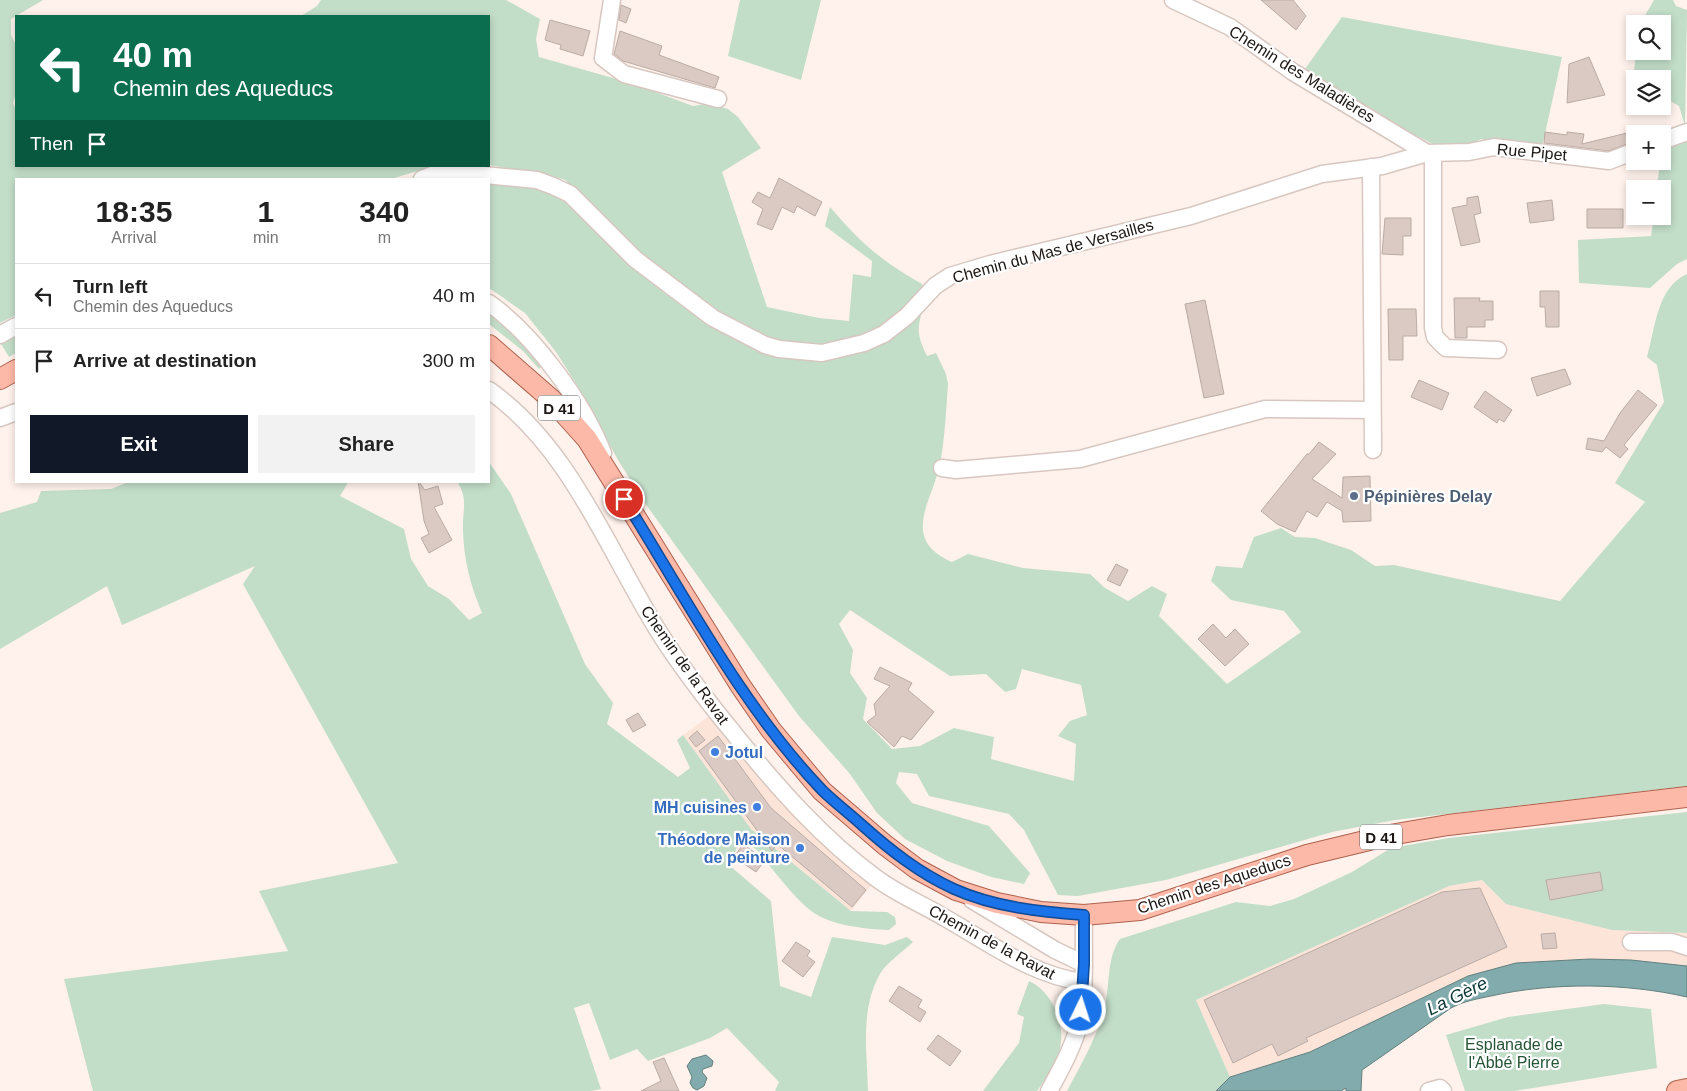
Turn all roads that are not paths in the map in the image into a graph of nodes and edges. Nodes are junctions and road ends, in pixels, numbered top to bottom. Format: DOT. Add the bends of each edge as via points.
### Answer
graph roads {
  1 [pos="612,0"];
  2 [pos="1173,0"];
  3 [pos="718,99"];
  4 [pos="1687,132"];
  5 [pos="1671,138"];
  6 [pos="1430,154"];
  7 [pos="1626,154"];
  8 [pos="1371,167"];
  9 [pos="424,177"];
  10 [pos="490,304"];
  11 [pos="15,326"];
  12 [pos="0,334"];
  13 [pos="490,346"];
  14 [pos="1498,350"];
  15 [pos="15,371"];
  16 [pos="0,379"];
  17 [pos="490,391"];
  18 [pos="1372,410"];
  19 [pos="15,412"];
  20 [pos="0,418"];
  21 [pos="1373,450"];
  22 [pos="942,468"];
  23 [pos="615,483"];
  24 [pos="1687,797"];
  25 [pos="956,890"];
  26 [pos="1084,915"];
  27 [pos="1631,942"];
  28 [pos="1687,947"];
  29 [pos="1084,964"];
  30 [pos="1083,982"];
  31 [pos="1687,1090"];
  32 [pos="1049,1091"];
  33 [pos="1429,1091"];
  34 [pos="1442,1091"];
  35 [pos="1677,1091"];
  1 -- 3 [label="street" via="603,58 624,74"];
  2 -- 6 [label="street, Chemin des Maladières" via="1230,27 1293,72"];
  4 -- 5 [label="street"];
  6 -- 7 [label="street, Rue Pipet" via="1494,147 1609,161"];
  6 -- 8 [label="street, Chemin du Mas de Versailles"];
  6 -- 14 [label="street" via="1435,337 1446,348"];
  8 -- 9 [label="street, Chemin du Mas de Versailles" via="1322,174 1191,216 950,276 884,334 864,343 822,352 765,345 697,308 635,260 570,194 537,180 499,175 463,173"];
  8 -- 18 [label="street"];
  10 -- 23 [label="street" via="518,327 553,368 594,430"];
  11 -- 12 [label="street"];
  13 -- 23 [label="main road, Chemin des Aqueducs / D 41" via="550,399 587,440"];
  15 -- 16 [label="main road"];
  17 -- 30 [label="street, Chemin de la Ravat" via="512,408 577,487 657,629 705,698 813,825 886,884 1004,952 1059,979"];
  18 -- 21 [label="street"];
  18 -- 22 [label="street" via="1266,409 1080,459 956,470"];
  19 -- 20 [label="street"];
  23 -- 25 [label="main road, Chemin des Aqueducs / D 41" via="771,730 822,790 885,845 917,869"];
  24 -- 26 [label="main road, Chemin des Aqueducs / D 41" via="1448,825 1390,835 1307,855 1140,910"];
  25 -- 26 [label="main road, Chemin des Aqueducs / D 41" via="1041,912"];
  25 -- 29 [label="street"];
  26 -- 29 [label="street"];
  27 -- 28 [label="street" via="1672,942"];
  29 -- 30 [label="street"];
  30 -- 32 [label="street" via="1076,1035"];
  31 -- 35 [label="main road"];
  33 -- 34 [label="street" via="1440,1088"];
}
